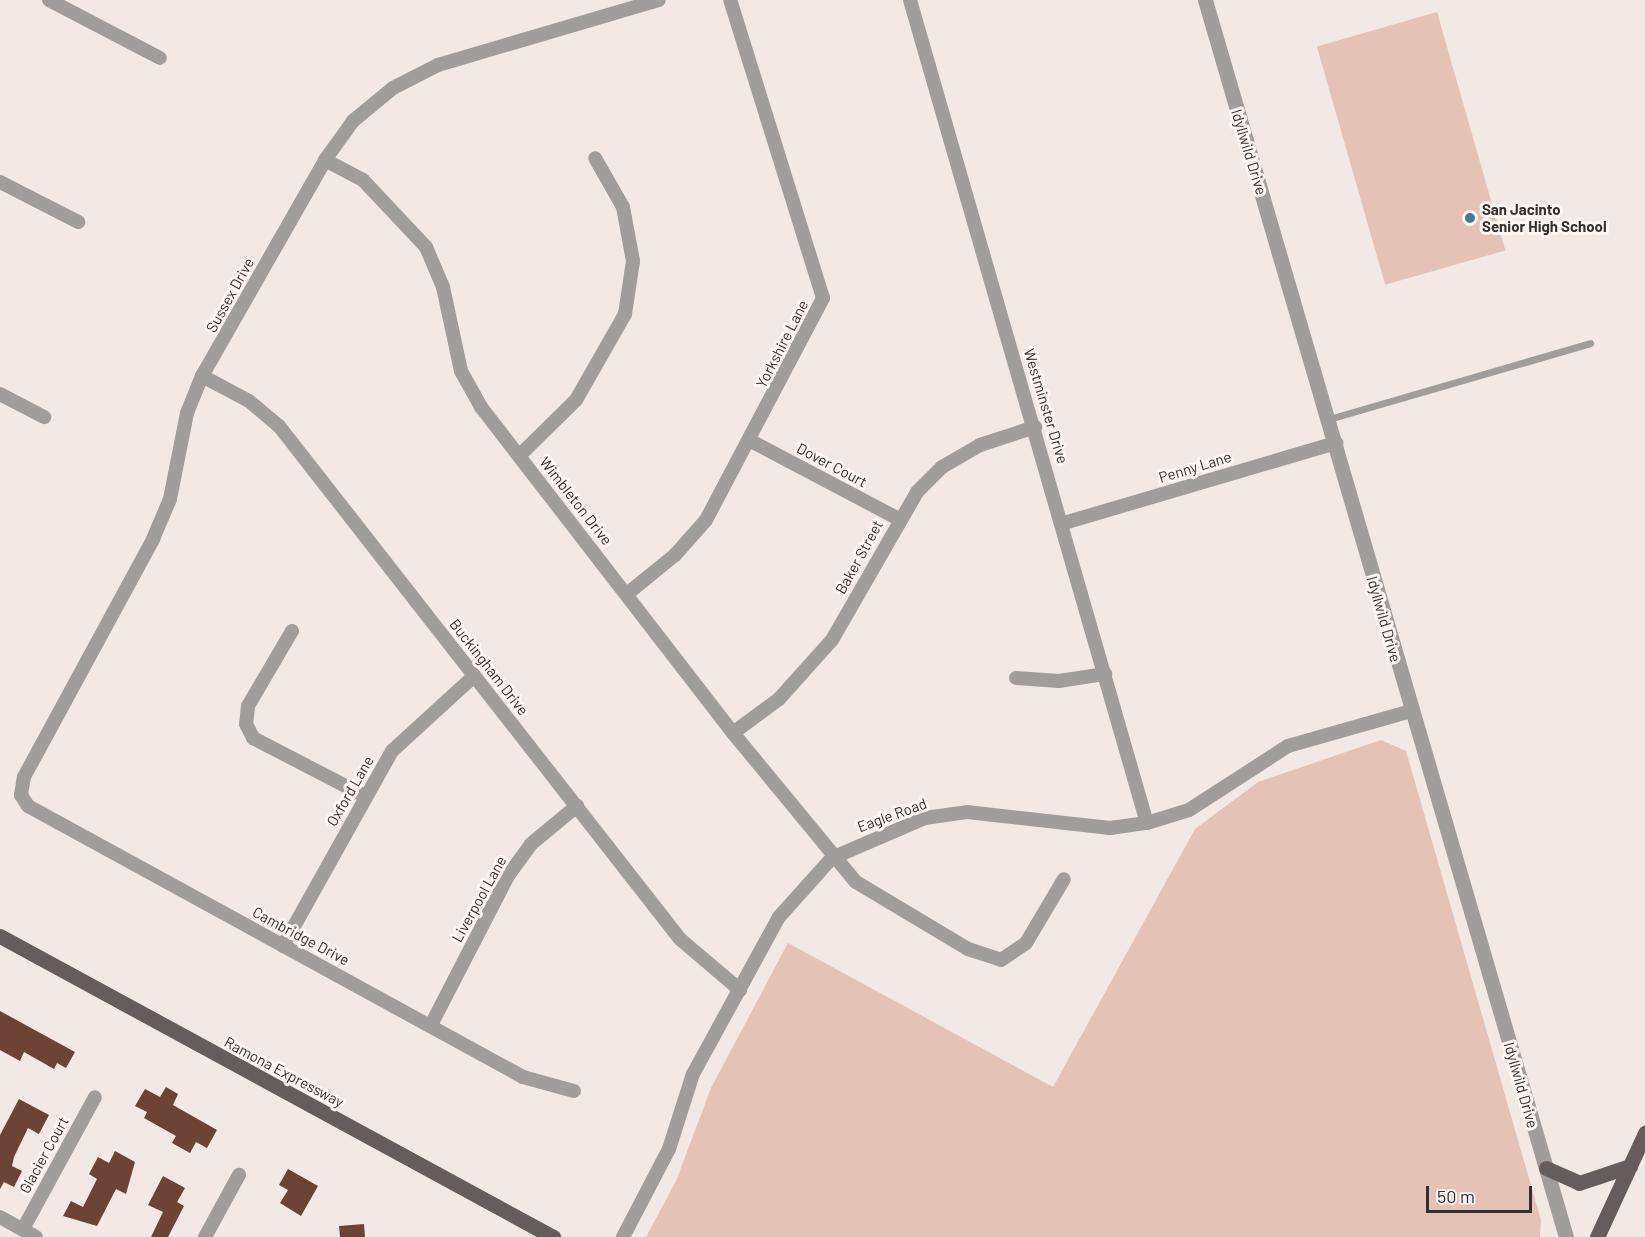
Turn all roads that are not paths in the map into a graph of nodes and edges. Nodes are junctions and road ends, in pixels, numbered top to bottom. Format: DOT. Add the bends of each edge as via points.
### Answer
graph roads {
  1 [pos="49,0"];
  2 [pos="659,0"];
  3 [pos="730,0"];
  4 [pos="910,0"];
  5 [pos="1204,0"];
  6 [pos="160,58"];
  7 [pos="595,158"];
  8 [pos="325,160"];
  9 [pos="0,182"];
  10 [pos="78,222"];
  11 [pos="1590,343"];
  12 [pos="202,376"];
  13 [pos="0,394"];
  14 [pos="44,417"];
  15 [pos="1329,419"];
  16 [pos="1035,427"];
  17 [pos="749,440"];
  18 [pos="1336,443"];
  19 [pos="520,455"];
  20 [pos="899,519"];
  21 [pos="1064,524"];
  22 [pos="627,594"];
  23 [pos="292,631"];
  24 [pos="1105,674"];
  25 [pos="474,676"];
  26 [pos="1016,678"];
  27 [pos="1411,711"];
  28 [pos="733,733"];
  29 [pos="21,795"];
  30 [pos="365,796"];
  31 [pos="577,806"];
  32 [pos="1147,823"];
  33 [pos="832,858"];
  34 [pos="1064,879"];
  35 [pos="0,936"];
  36 [pos="283,946"];
  37 [pos="740,990"];
  38 [pos="431,1025"];
  39 [pos="574,1091"];
  40 [pos="95,1097"];
  41 [pos="1645,1133"];
  42 [pos="1630,1166"];
  43 [pos="1546,1168"];
  44 [pos="239,1175"];
  45 [pos="0,1217"];
  46 [pos="23,1229"];
  47 [pos="36,1237"];
  48 [pos="205,1237"];
  49 [pos="553,1237"];
  50 [pos="623,1237"];
  51 [pos="1566,1237"];
  52 [pos="1597,1237"];
  1 -- 6 [label="street"];
  2 -- 8 [label="street, Sussex Drive" via="438,65 393,88 353,121"];
  3 -- 17 [label="street, Yorkshire Lane" via="823,298"];
  4 -- 16 [label="street, Westminster Drive"];
  5 -- 15 [label="street, Idyllwild Drive"];
  7 -- 19 [label="street" via="623,207 633,261 625,314 576,400"];
  8 -- 12 [label="street, Sussex Drive"];
  8 -- 19 [label="street, Wimbleton Drive" via="363,180 426,247 443,287 461,371"];
  9 -- 10 [label="street"];
  11 -- 15 [label="lane"];
  12 -- 25 [label="street, Buckingham Drive" via="249,401 279,426"];
  12 -- 29 [label="street, Sussex Drive" via="187,413 170,499 24,777"];
  13 -- 14 [label="street"];
  15 -- 18 [label="street, Idyllwild Drive"];
  16 -- 20 [label="street, Baker Street" via="980,445 942,467"];
  16 -- 21 [label="street, Westminster Drive"];
  17 -- 20 [label="street, Dover Court"];
  17 -- 22 [label="street, Yorkshire Lane" via="706,520 675,555"];
  18 -- 21 [label="street, Penny Lane"];
  18 -- 27 [label="street, Idyllwild Drive"];
  19 -- 22 [label="street, Wimbleton Drive"];
  20 -- 28 [label="street, Baker Street" via="814,663 779,699"];
  21 -- 24 [label="street, Westminster Drive"];
  22 -- 28 [label="street, Wimbleton Drive"];
  23 -- 30 [label="street" via="249,706 246,724 253,738"];
  24 -- 26 [label="street" via="1059,681"];
  24 -- 32 [label="street, Westminster Drive"];
  25 -- 30 [label="street, Oxford Lane" via="413,727"];
  25 -- 31 [label="street, Buckingham Drive"];
  27 -- 32 [label="street, Eagle Road" via="1288,746 1189,810"];
  27 -- 43 [label="street, Idyllwild Drive"];
  28 -- 33 [label="street, Wimbleton Drive"];
  29 -- 36 [label="street, Cambridge Drive" via="28,806"];
  30 -- 36 [label="street, Oxford Lane"];
  31 -- 37 [label="street, Buckingham Drive" via="680,939"];
  31 -- 38 [label="street, Liverpool Lane" via="531,844 508,876"];
  32 -- 33 [label="street, Eagle Road" via="1110,828 968,812 925,818"];
  33 -- 34 [label="street, Wimbleton Drive" via="856,882 993,959 1022,948"];
  33 -- 37 [label="street, Eagle Road" via="779,917"];
  35 -- 49 [label="main road, Ramona Expressway"];
  36 -- 38 [label="street, Cambridge Drive"];
  37 -- 50 [label="street, Eagle Road" via="693,1074 669,1149"];
  38 -- 39 [label="street, Cambridge Drive" via="523,1077"];
  40 -- 46 [label="street, Glacier Court"];
  41 -- 42 [label="main road"];
  42 -- 43 [label="main road" via="1579,1183"];
  42 -- 52 [label="main road"];
  43 -- 51 [label="street, Idyllwild Drive"];
  44 -- 48 [label="street"];
  45 -- 46 [label="street"];
  46 -- 47 [label="street"];
}
